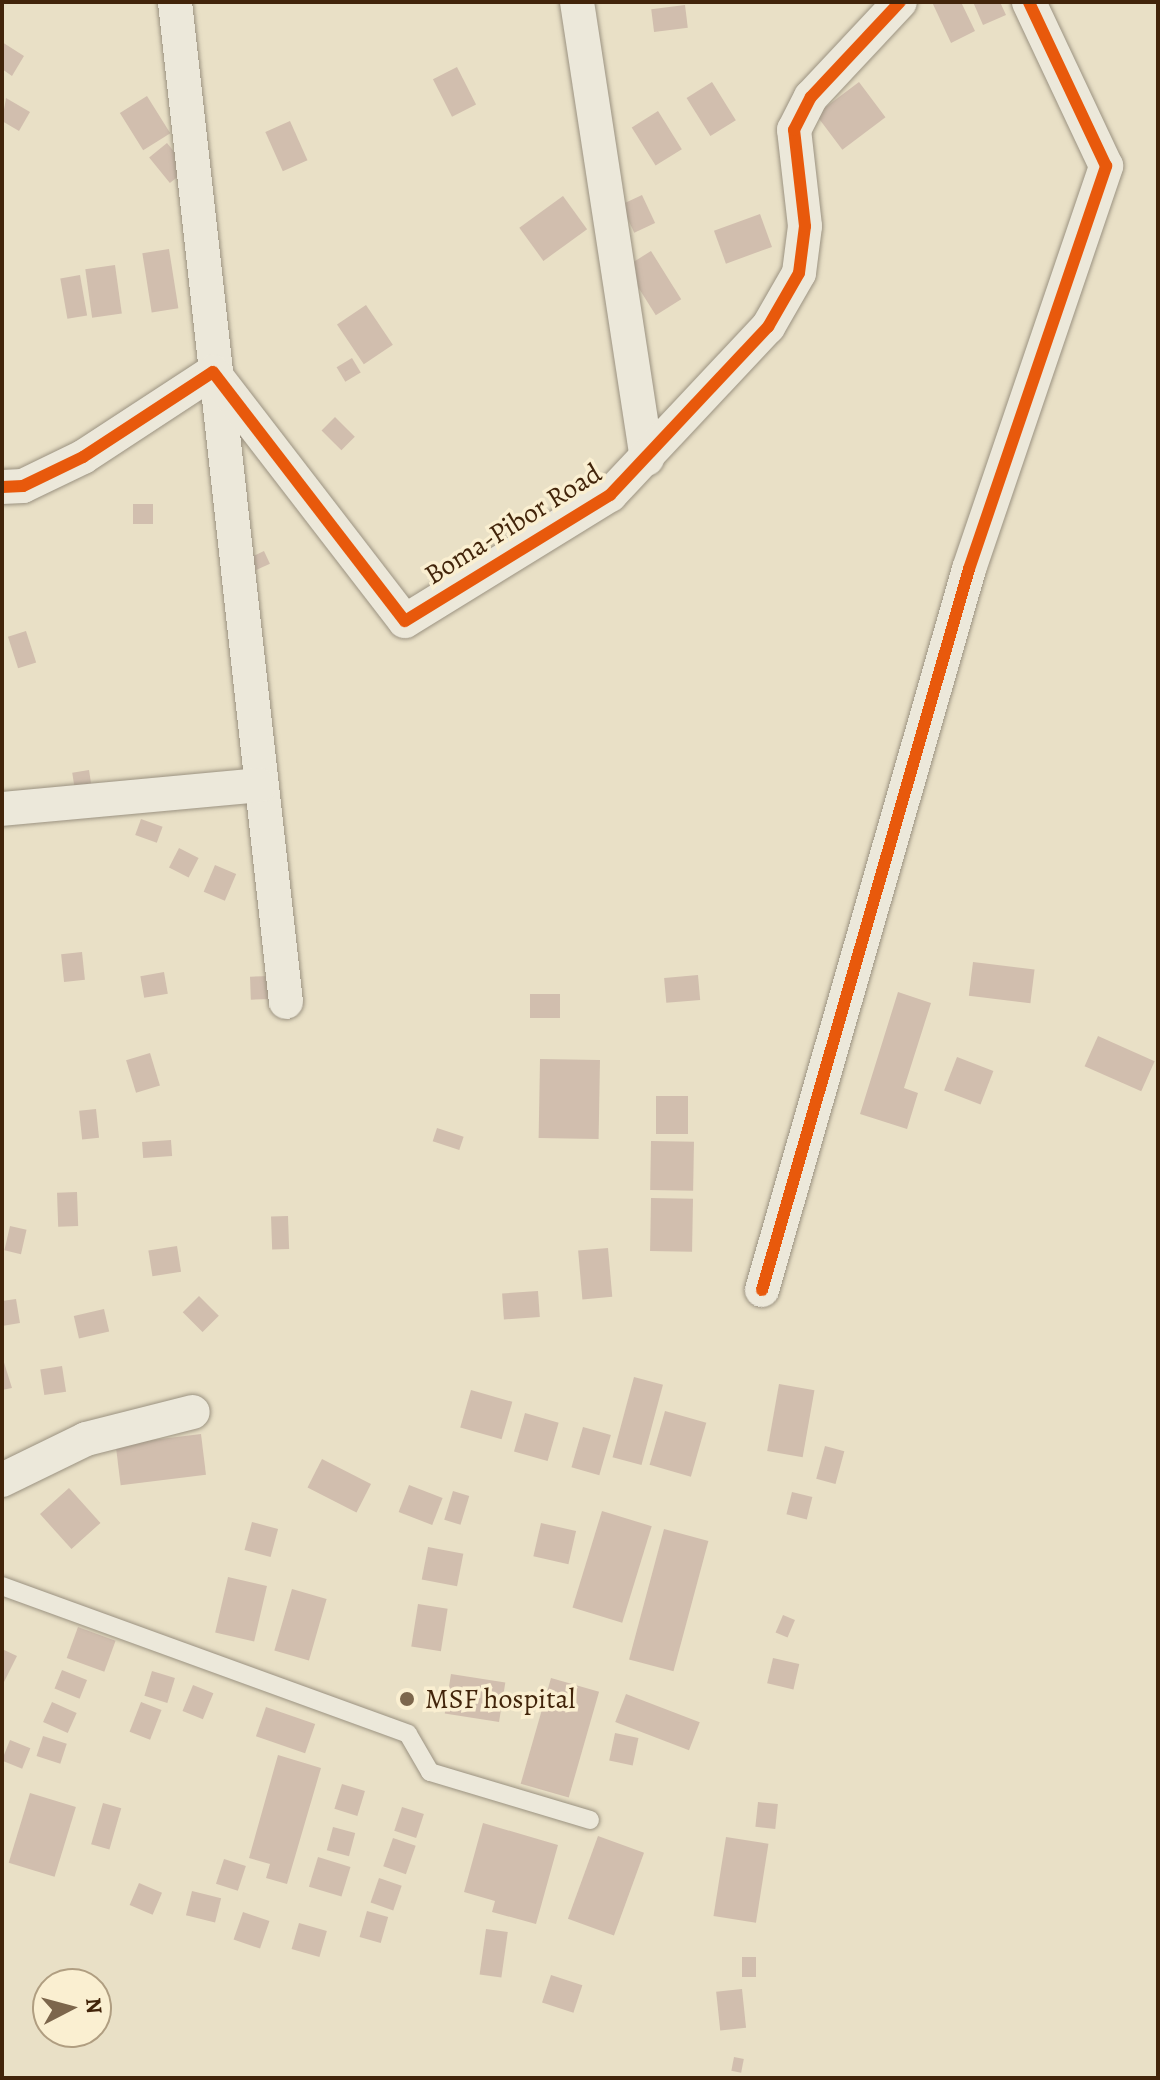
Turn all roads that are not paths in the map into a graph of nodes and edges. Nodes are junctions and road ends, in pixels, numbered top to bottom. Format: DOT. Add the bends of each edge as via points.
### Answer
graph roads {
  1 [pos="175,2"];
  2 [pos="577,2"];
  3 [pos="900,2"];
  4 [pos="1029,2"];
  5 [pos="213,372"];
  6 [pos="647,459"];
  7 [pos="2,487"];
  8 [pos="260,785"];
  9 [pos="2,809"];
  10 [pos="286,1002"];
  11 [pos="762,1290"];
  12 [pos="193,1412"];
  13 [pos="2,1480"];
  14 [pos="2,1586"];
  15 [pos="590,1820"];
  1 -- 5 [label="street"];
  2 -- 6 [label="street"];
  3 -- 6 [label="street, Boma-Pibor Road" via="811,97 794,130 805,226 799,273 776,314"];
  4 -- 11 [label="street" via="1106,166 969,569"];
  5 -- 6 [label="street, Boma-Pibor Road" via="405,621 610,495"];
  5 -- 7 [label="street" via="83,457 23,486"];
  5 -- 8 [label="street"];
  8 -- 9 [label="street"];
  8 -- 10 [label="street"];
  12 -- 13 [label="street" via="86,1439"];
  14 -- 15 [label="lane" via="408,1734 430,1772"];
}
